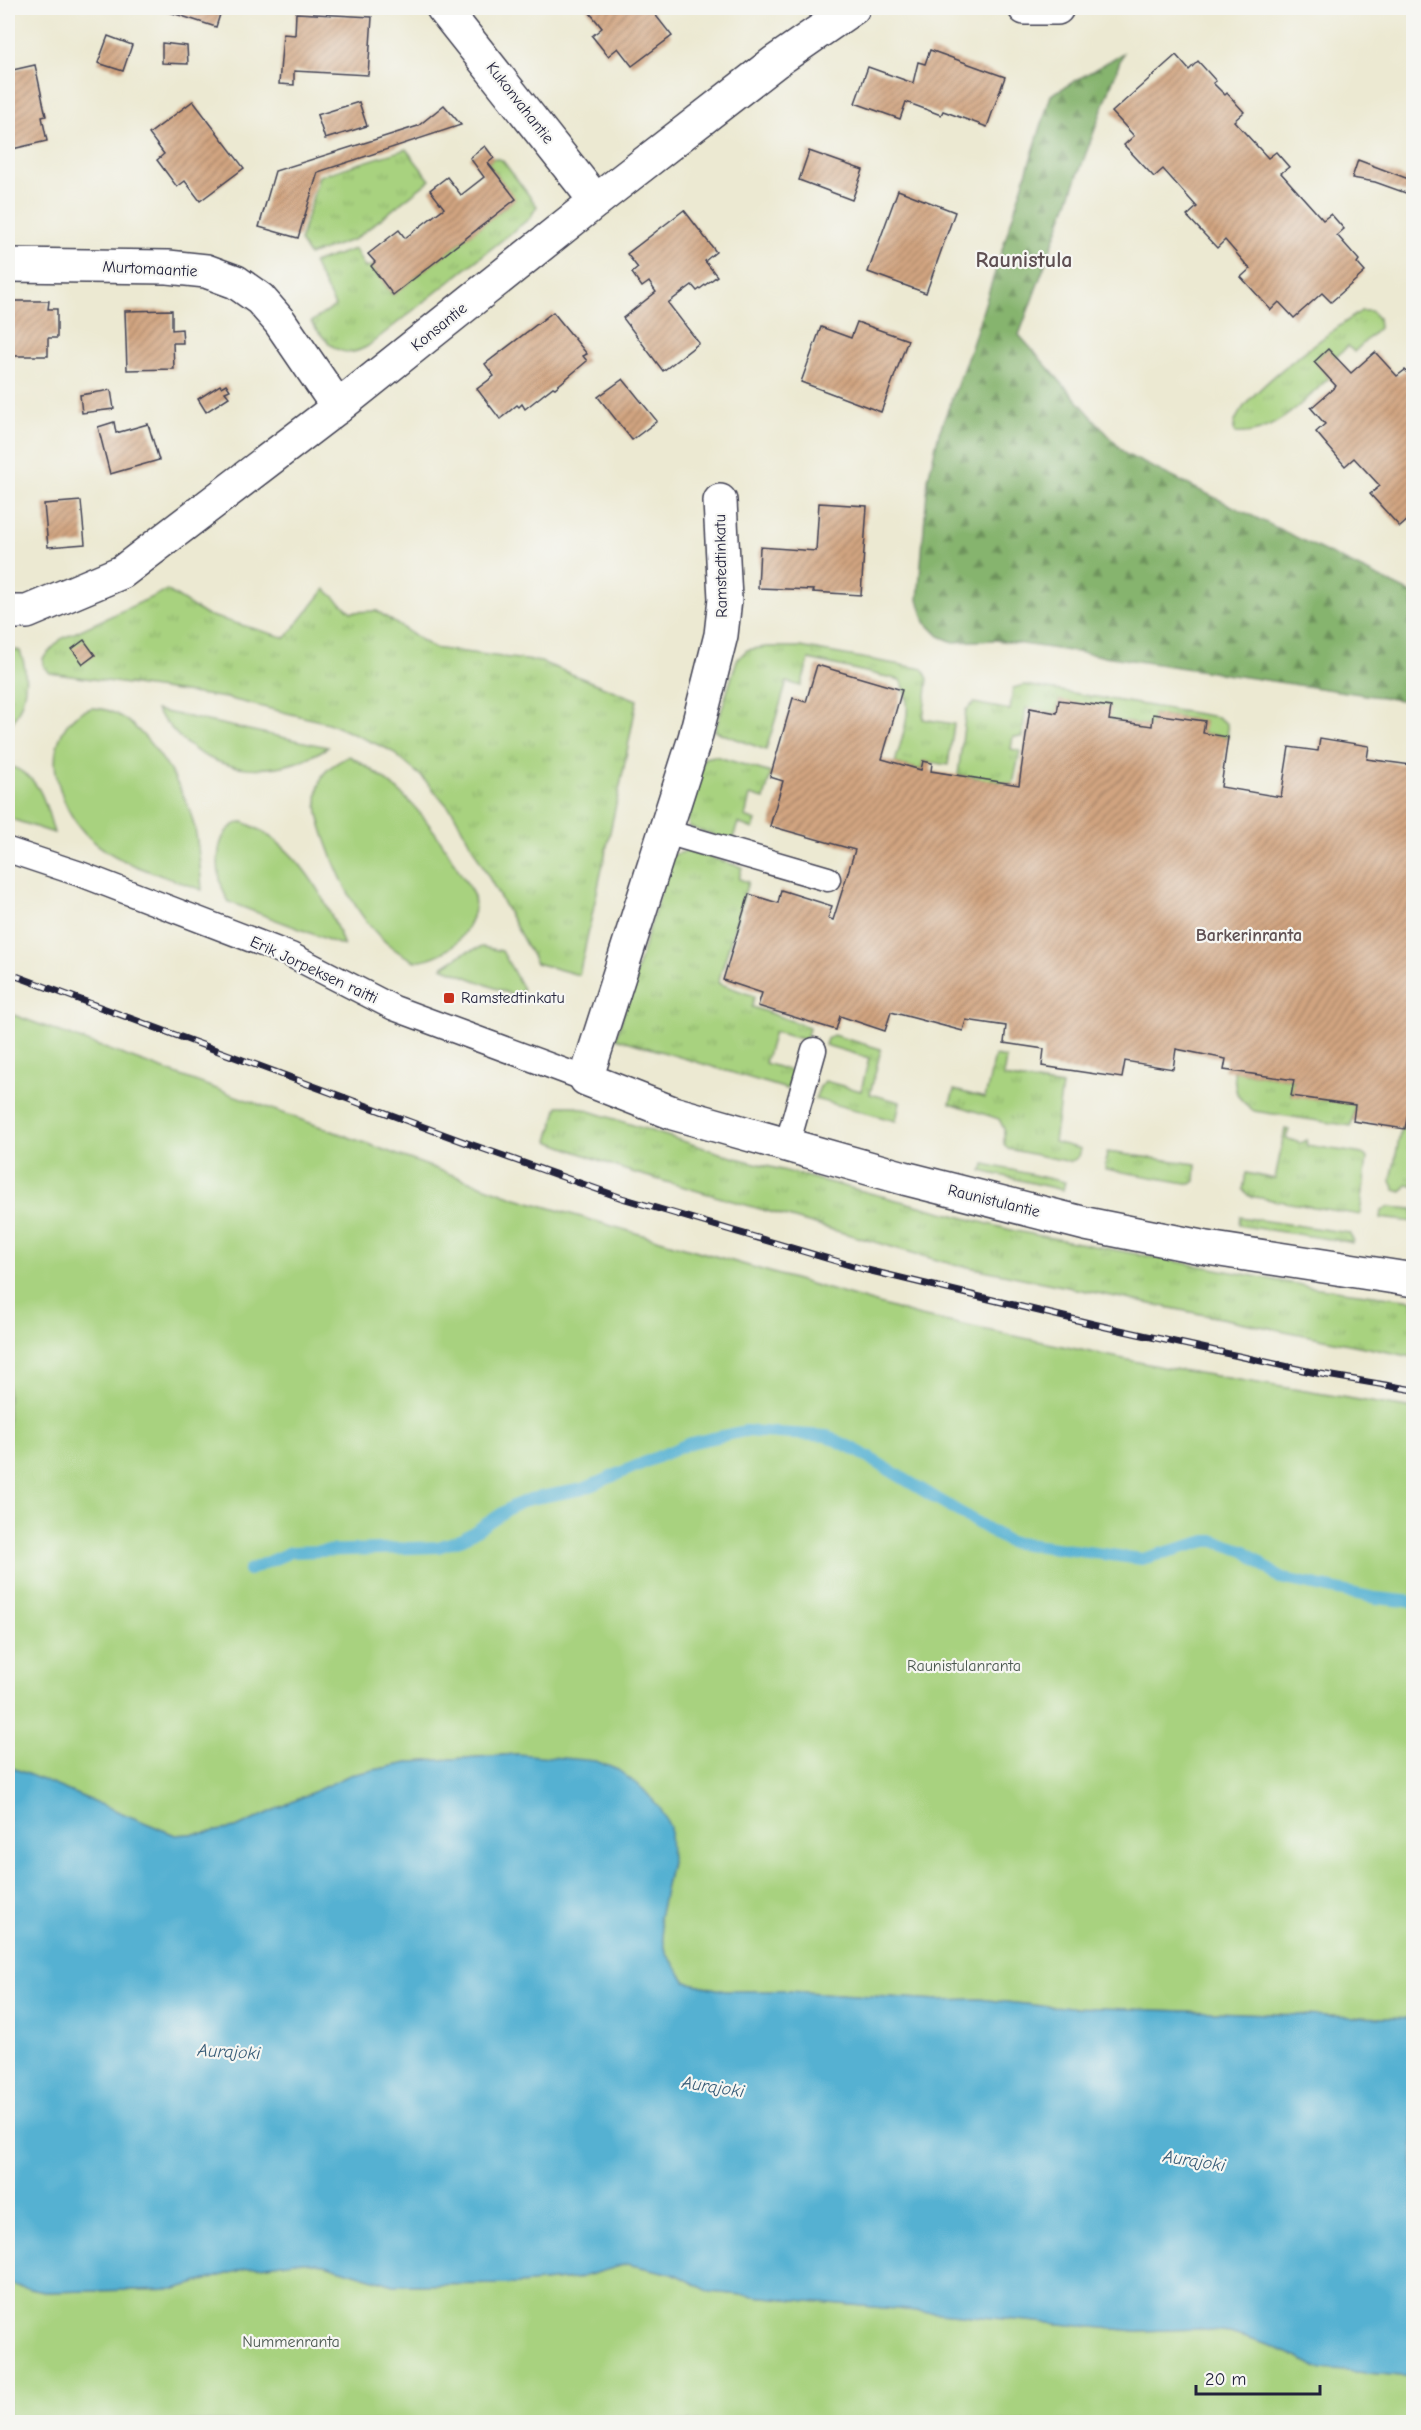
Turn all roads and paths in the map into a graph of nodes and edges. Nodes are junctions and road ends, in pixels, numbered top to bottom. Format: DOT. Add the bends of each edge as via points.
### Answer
graph roads {
  1 [pos="443,8"];
  2 [pos="853,8"];
  3 [pos="1025,8"];
  4 [pos="1057,8"];
  5 [pos="596,201"];
  6 [pos="8,266"];
  7 [pos="338,407"];
  8 [pos="720,501"];
  9 [pos="8,612"];
  10 [pos="666,832"];
  11 [pos="8,850"];
  12 [pos="828,879"];
  13 [pos="814,1050"];
  14 [pos="586,1079"];
  15 [pos="787,1145"];
  16 [pos="1413,1280"];
  1 -- 5 [label="street, Kukonvahantie"];
  2 -- 5 [label="street, Konsantie" via="775,62"];
  3 -- 4 [label="street"];
  5 -- 7 [label="street, Konsantie"];
  6 -- 7 [label="street, Murtomaantie" via="168,267 206,271 236,282 260,299 280,322"];
  7 -- 9 [label="street, Konsantie" via="122,572 27,612"];
  8 -- 10 [label="street, Ramstedtinkatu" via="724,599 721,635 700,723"];
  10 -- 12 [label="lane"];
  10 -- 14 [label="street, Ramstedtinkatu"];
  11 -- 14 [label="lane, Erik Jorpeksen raitti" via="291,955 394,1008"];
  13 -- 15 [label="lane"];
  14 -- 15 [label="street, Raunistulantie" via="673,1113"];
  15 -- 16 [label="street, Raunistulantie" via="1086,1224 1201,1247"];
}
